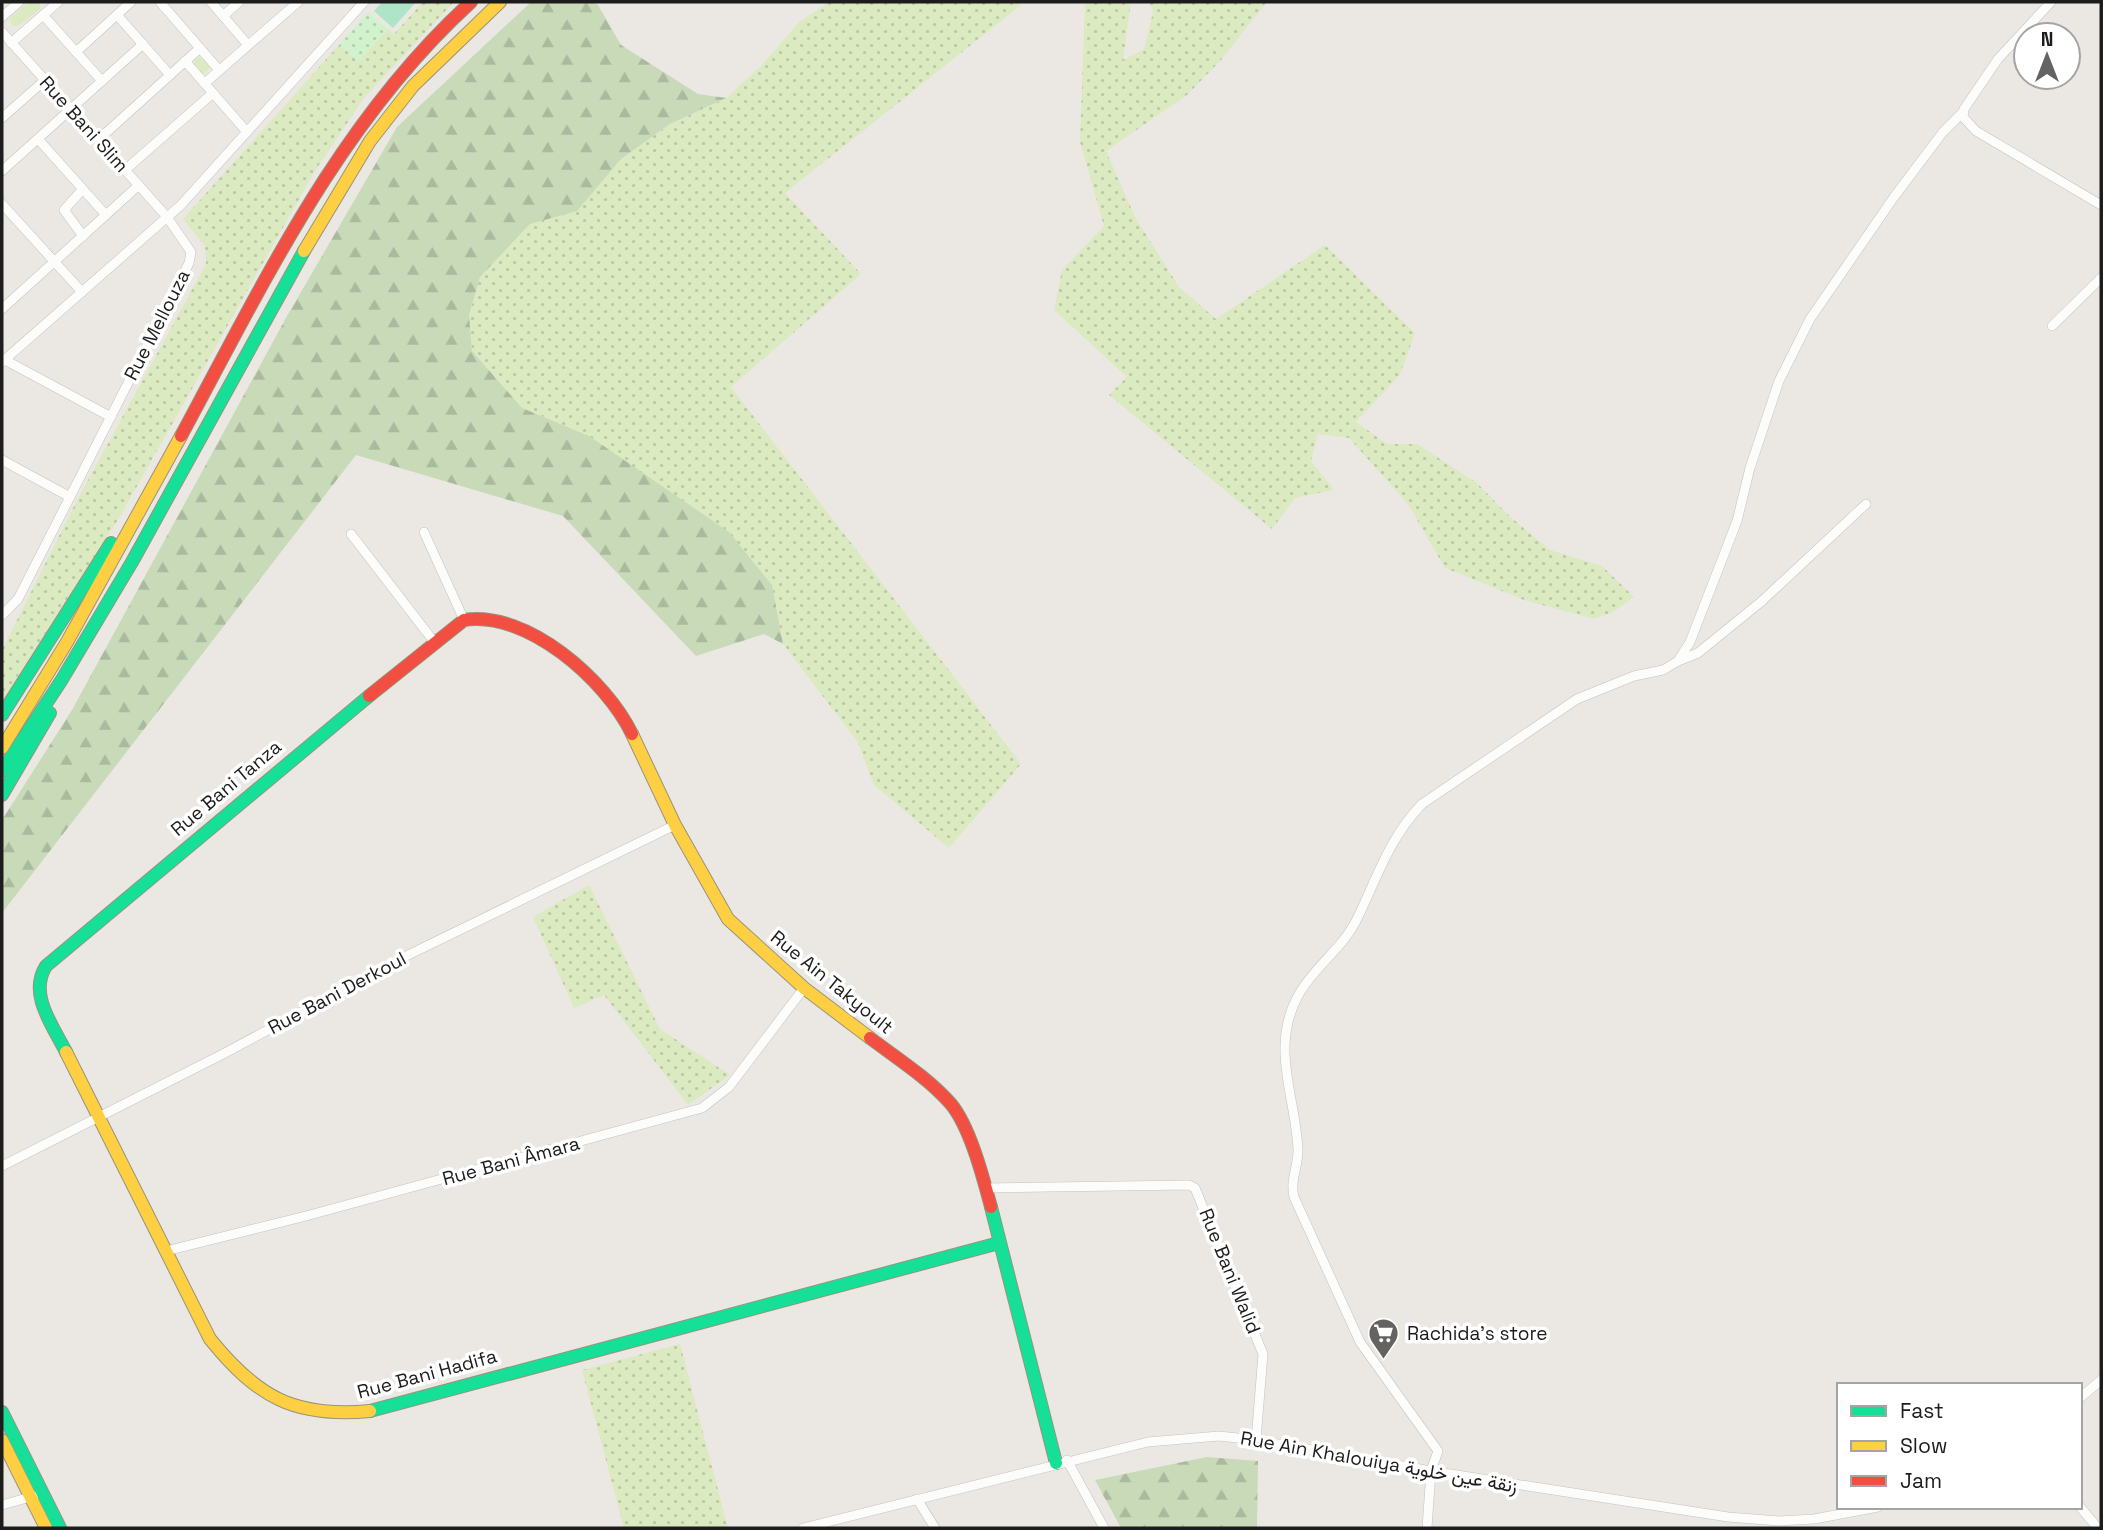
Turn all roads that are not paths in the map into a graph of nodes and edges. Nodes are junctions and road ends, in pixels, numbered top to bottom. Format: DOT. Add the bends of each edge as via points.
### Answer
graph roads {
  1 [pos="19,2"];
  2 [pos="131,2"];
  3 [pos="160,2"];
  4 [pos="211,2"];
  5 [pos="239,2"];
  6 [pos="298,2"];
  7 [pos="363,2"];
  8 [pos="471,2"];
  9 [pos="500,2"];
  10 [pos="2052,2"];
  11 [pos="53,3"];
  12 [pos="43,15"];
  13 [pos="117,15"];
  14 [pos="223,16"];
  15 [pos="2,17"];
  16 [pos="2,32"];
  17 [pos="11,43"];
  18 [pos="143,44"];
  19 [pos="248,45"];
  20 [pos="200,48"];
  21 [pos="76,52"];
  22 [pos="185,61"];
  23 [pos="219,70"];
  24 [pos="170,75"];
  25 [pos="45,80"];
  26 [pos="102,81"];
  27 [pos="205,83"];
  28 [pos="213,93"];
  29 [pos="71,109"];
  30 [pos="1962,113"];
  31 [pos="2,118"];
  32 [pos="247,132"];
  33 [pos="38,139"];
  34 [pos="98,140"];
  35 [pos="125,170"];
  36 [pos="2,171"];
  37 [pos="139,185"];
  38 [pos="82,190"];
  39 [pos="2101,205"];
  40 [pos="4,210"];
  41 [pos="106,215"];
  42 [pos="167,217"];
  43 [pos="83,236"];
  44 [pos="54,262"];
  45 [pos="2101,278"];
  46 [pos="82,292"];
  47 [pos="2,309"];
  48 [pos="2052,326"];
  49 [pos="3,361"];
  50 [pos="111,417"];
  51 [pos="175,448"];
  52 [pos="2,460"];
  53 [pos="70,497"];
  54 [pos="1866,503"];
  55 [pos="424,532"];
  56 [pos="351,534"];
  57 [pos="2,615"];
  58 [pos="464,620"];
  59 [pos="435,643"];
  60 [pos="1678,661"];
  61 [pos="61,681"];
  62 [pos="2,715"];
  63 [pos="2,748"];
  64 [pos="2,771"];
  65 [pos="2,795"];
  66 [pos="675,825"];
  67 [pos="804,988"];
  68 [pos="41,1002"];
  69 [pos="100,1118"];
  70 [pos="2,1167"];
  71 [pos="986,1188"];
  72 [pos="999,1243"];
  73 [pos="166,1251"];
  74 [pos="2101,1380"];
  75 [pos="2082,1396"];
  76 [pos="2,1412"];
  77 [pos="2,1440"];
  78 [pos="1256,1440"];
  79 [pos="1062,1462"];
  80 [pos="1431,1471"];
  81 [pos="36,1495"];
  82 [pos="917,1499"];
  83 [pos="2,1505"];
  84 [pos="1867,1509"];
  85 [pos="2082,1509"];
  86 [pos="2096,1526"];
  87 [pos="46,1528"];
  88 [pos="60,1528"];
  89 [pos="803,1528"];
  90 [pos="935,1528"];
  91 [pos="1104,1528"];
  92 [pos="1427,1528"];
  1 -- 15 [label="street"];
  2 -- 13 [label="street"];
  3 -- 20 [label="street"];
  4 -- 14 [label="street"];
  5 -- 14 [label="street"];
  6 -- 19 [label="street"];
  7 -- 32 [label="street"];
  8 -- 51 [label="main road" via="402,70 350,136"];
  9 -- 61 [label="main road" via="413,86 370,141"];
  10 -- 30 [label="street" via="1998,59"];
  11 -- 12 [label="street"];
  12 -- 17 [label="street"];
  12 -- 21 [label="street"];
  13 -- 18 [label="street"];
  13 -- 21 [label="street"];
  14 -- 19 [label="street"];
  16 -- 17 [label="street, Rue Bani Slim"];
  17 -- 25 [label="street, Rue Bani Slim"];
  18 -- 24 [label="street"];
  18 -- 26 [label="street"];
  19 -- 23 [label="street"];
  20 -- 22 [label="street"];
  20 -- 23 [label="street"];
  21 -- 26 [label="street"];
  22 -- 24 [label="street"];
  22 -- 27 [label="street"];
  23 -- 27 [label="street"];
  24 -- 34 [label="street"];
  25 -- 29 [label="street, Rue Bani Slim"];
  25 -- 31 [label="street"];
  26 -- 29 [label="street"];
  27 -- 28 [label="street"];
  28 -- 32 [label="street"];
  28 -- 35 [label="street"];
  29 -- 33 [label="street"];
  29 -- 34 [label="street, Rue Bani Slim"];
  30 -- 39 [label="street" via="1976,131"];
  30 -- 60 [label="street" via="1894,197 1810,320 1779,381 1737,522 1690,642"];
  32 -- 42 [label="street"];
  33 -- 36 [label="street"];
  33 -- 38 [label="street"];
  34 -- 35 [label="street, Rue Bani Slim"];
  35 -- 37 [label="street, Rue Bani Slim"];
  37 -- 41 [label="street"];
  37 -- 42 [label="street, Rue Bani Slim"];
  38 -- 41 [label="street"];
  38 -- 43 [label="street" via="64,210"];
  40 -- 44 [label="street"];
  41 -- 43 [label="street"];
  42 -- 46 [label="street"];
  42 -- 50 [label="street, Rue Mellouza" via="190,248 190,260"];
  43 -- 44 [label="street"];
  44 -- 46 [label="street"];
  44 -- 47 [label="street"];
  45 -- 48 [label="street"];
  46 -- 49 [label="street"];
  49 -- 50 [label="street"];
  50 -- 53 [label="street, Rue Mellouza"];
  51 -- 62 [label="main road" via="149,479"];
  51 -- 63 [label="main road"];
  52 -- 53 [label="street"];
  53 -- 57 [label="street, Rue Mellouza" via="15,604"];
  54 -- 60 [label="street" via="1762,601 1698,653"];
  55 -- 58 [label="street"];
  56 -- 59 [label="street"];
  58 -- 59 [label="main road, Rue Bani Tanza"];
  58 -- 66 [label="main road, Rue Ain Takyoult" via="483,617 512,623 586,670 624,718"];
  59 -- 68 [label="main road, Rue Bani Tanza" via="44,966 38,987"];
  60 -- 80 [label="street" via="1577,699 1422,804 1401,827 1356,922 1305,984 1292,1009 1284,1062 1298,1152 1291,1181 1294,1197 1360,1342 1438,1451"];
  61 -- 64 [label="main road"];
  61 -- 65 [label="main road" via="40,733"];
  66 -- 67 [label="main road, Rue Ain Takyoult" via="728,919"];
  66 -- 69 [label="street, Rue Bani Derkoul" via="400,959"];
  67 -- 71 [label="main road, Rue Ain Takyoult" via="931,1084 952,1106"];
  67 -- 73 [label="street, Rue Bani Âmara" via="729,1087 694,1111"];
  68 -- 69 [label="main road, Rue Bani Hadifa"];
  69 -- 70 [label="street, Rue Bani Derkoul"];
  69 -- 73 [label="main road, Rue Bani Hadifa"];
  71 -- 72 [label="main road, Rue Ain Takyoult"];
  71 -- 78 [label="street, Rue Bani Walid" via="1189,1185 1197,1189 1264,1354"];
  72 -- 73 [label="main road, Rue Bani Hadifa" via="340,1416 290,1407 245,1380 211,1339"];
  72 -- 79 [label="main road, Rue Ain Takyoult"];
  74 -- 75 [label="street"];
  76 -- 81 [label="main road"];
  77 -- 81 [label="main road"];
  78 -- 79 [label="street, Rue Ain Khalouiya زنقة عين خلوية" via="1190,1437"];
  78 -- 80 [label="street, Rue Ain Khalouiya زنقة عين خلوية"];
  79 -- 82 [label="street, Rue Ain Khalouiya زنقة عين خلوية"];
  79 -- 91 [label="street"];
  80 -- 84 [label="street, Rue Ain Khalouiya زنقة عين خلوية" via="1760,1520 1814,1519"];
  80 -- 92 [label="street"];
  81 -- 83 [label="street"];
  81 -- 87 [label="main road"];
  81 -- 88 [label="main road"];
  82 -- 89 [label="street, Rue Ain Khalouiya زنقة عين خلوية"];
  82 -- 90 [label="street"];
  85 -- 86 [label="street"];
}
